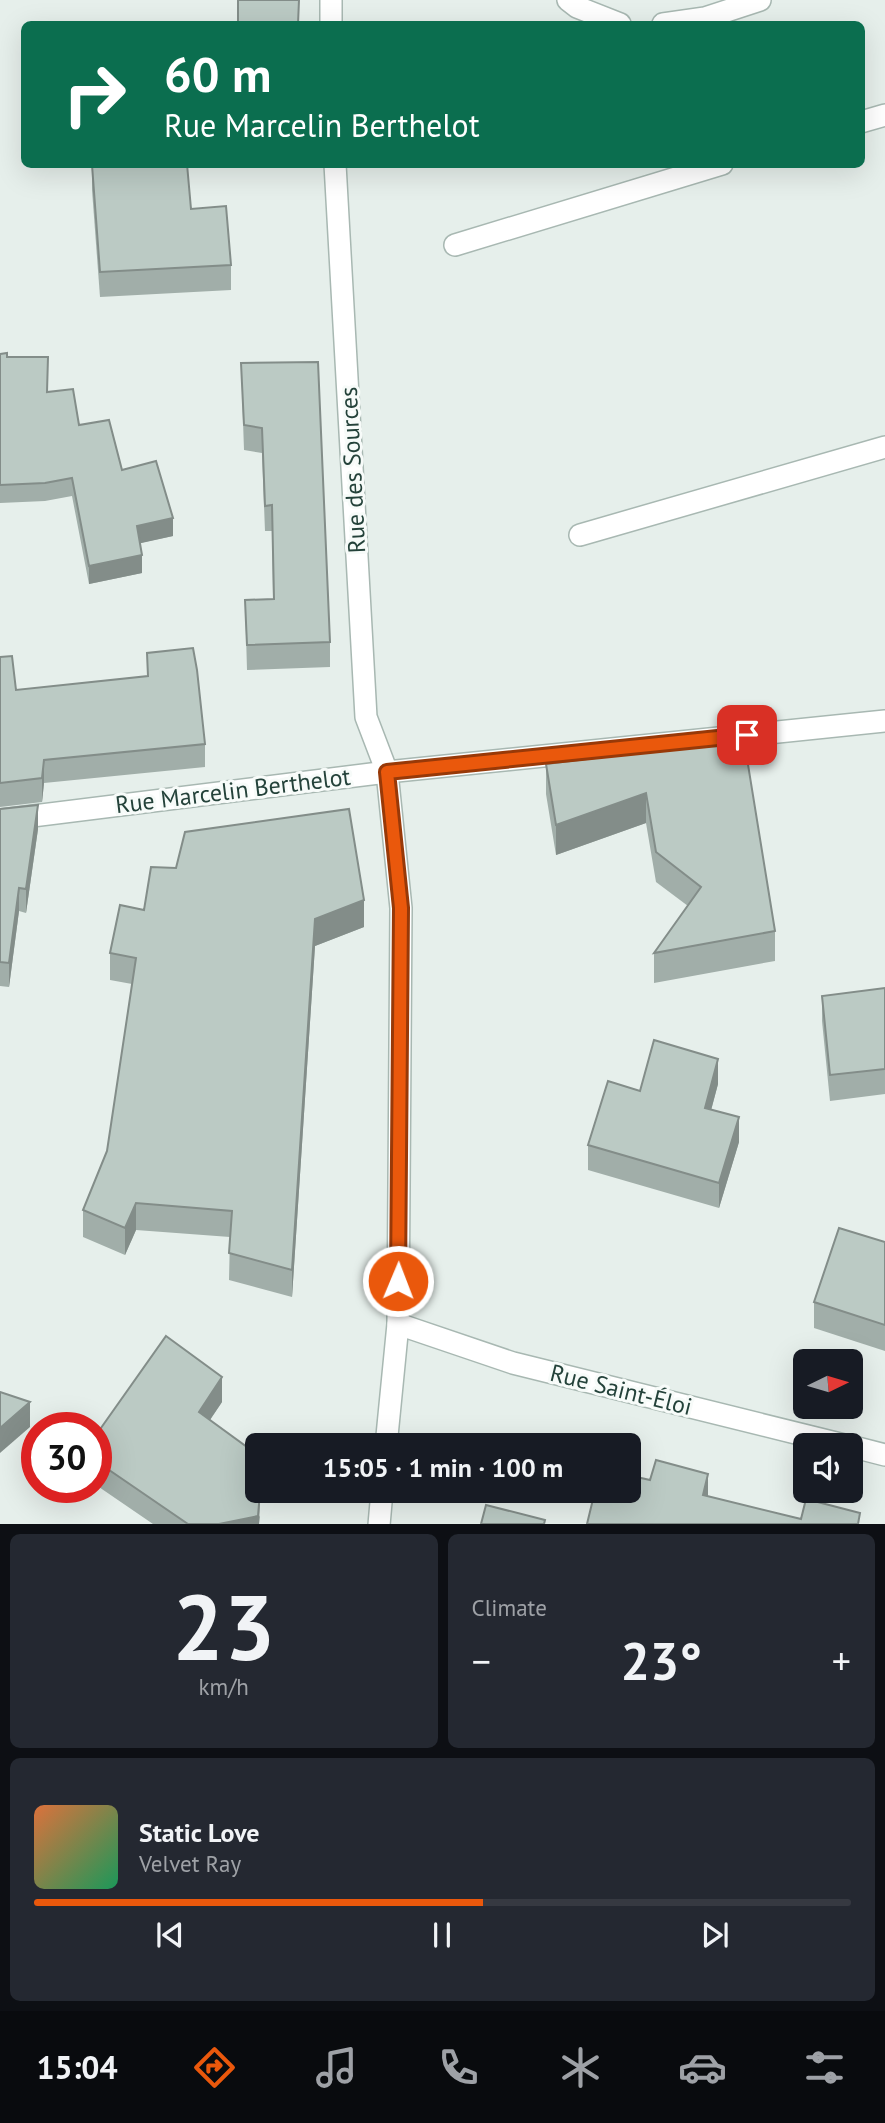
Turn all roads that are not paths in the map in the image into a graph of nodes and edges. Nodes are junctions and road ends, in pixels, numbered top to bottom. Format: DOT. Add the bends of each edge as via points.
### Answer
graph roads {
  1 [pos="331,0"];
  2 [pos="568,0"];
  3 [pos="760,0"];
  4 [pos="331,21"];
  5 [pos="612,21"];
  6 [pos="684,21"];
  7 [pos="885,115"];
  8 [pos="865,121"];
  9 [pos="335,168"];
  10 [pos="709,168"];
  11 [pos="455,245"];
  12 [pos="885,447"];
  13 [pos="580,535"];
  14 [pos="885,721"];
  15 [pos="387,772"];
  16 [pos="0,820"];
  17 [pos="398,1324"];
  18 [pos="387,1433"];
  19 [pos="796,1433"];
  20 [pos="863,1450"];
  21 [pos="885,1455"];
  22 [pos="381,1503"];
  23 [pos="379,1524"];
  1 -- 4 [label="street"];
  2 -- 5 [label="street"];
  3 -- 6 [label="street"];
  7 -- 8 [label="street"];
  9 -- 15 [label="street, Rue des Sources" via="366,717"];
  10 -- 11 [label="street"];
  12 -- 13 [label="street"];
  14 -- 15 [label="street, Rue Marcelin Berthelot"];
  15 -- 16 [label="street, Rue Marcelin Berthelot"];
  15 -- 17 [label="street, Rue des Sources" via="401,908"];
  17 -- 18 [label="street, Rue des Sources"];
  17 -- 19 [label="street, Rue Saint-Éloi" via="513,1363"];
  20 -- 21 [label="street, Rue Saint-Éloi"];
  22 -- 23 [label="street"];
}
